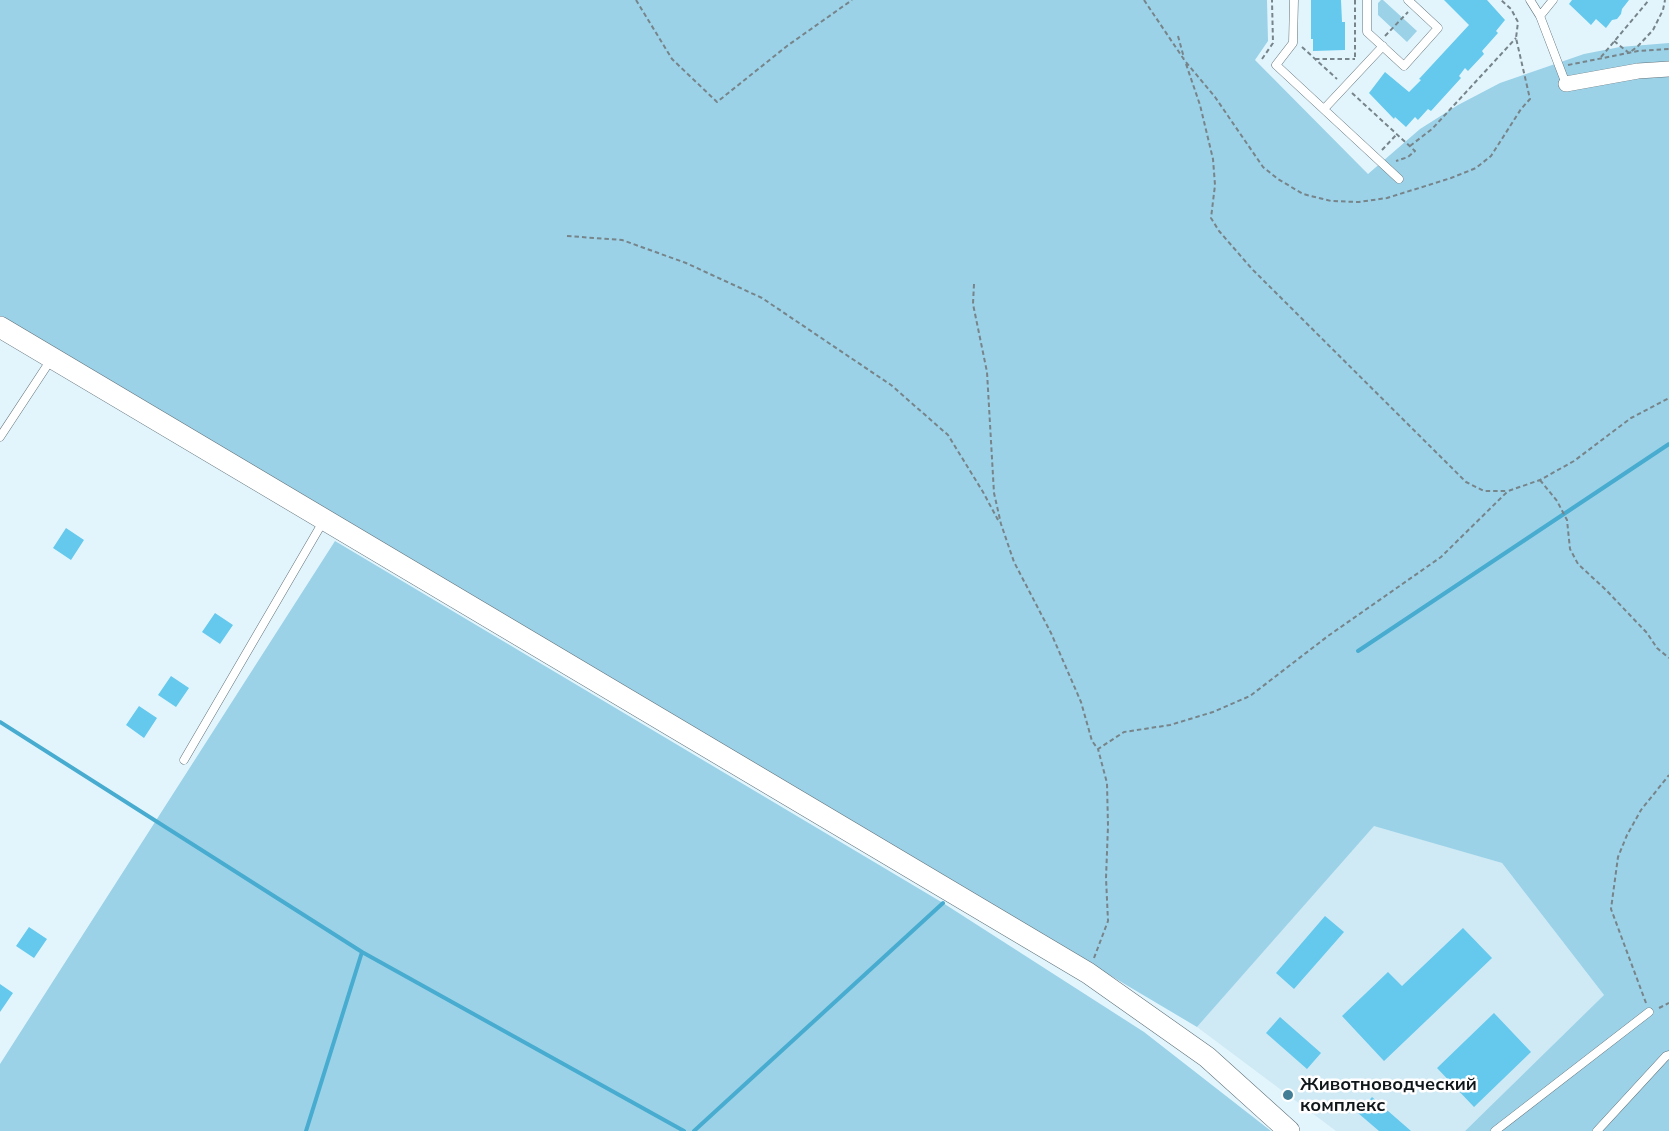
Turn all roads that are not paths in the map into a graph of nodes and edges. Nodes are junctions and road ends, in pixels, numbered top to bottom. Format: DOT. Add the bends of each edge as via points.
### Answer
graph roads {
  1 [pos="1294,0"];
  2 [pos="1367,0"];
  3 [pos="1530,0"];
  4 [pos="1553,0"];
  5 [pos="1411,3"];
  6 [pos="1540,16"];
  7 [pos="1381,45"];
  8 [pos="1669,69"];
  9 [pos="1566,84"];
  10 [pos="1324,110"];
  11 [pos="1399,179"];
  12 [pos="0,327"];
  13 [pos="52,358"];
  14 [pos="0,437"];
  15 [pos="324,519"];
  16 [pos="184,760"];
  17 [pos="1649,1012"];
  18 [pos="1669,1055"];
  19 [pos="1289,1131"];
  20 [pos="1495,1131"];
  21 [pos="1597,1131"];
  1 -- 10 [label="lane" via="1293,43 1276,65"];
  2 -- 7 [label="lane" via="1367,32"];
  3 -- 6 [label="lane"];
  4 -- 6 [label="lane"];
  5 -- 7 [label="lane" via="1438,28 1404,66"];
  6 -- 9 [label="lane"];
  7 -- 10 [label="lane"];
  8 -- 9 [label="street"];
  10 -- 11 [label="lane"];
  12 -- 13 [label="street"];
  13 -- 14 [label="lane"];
  13 -- 15 [label="street"];
  15 -- 16 [label="lane"];
  15 -- 19 [label="street" via="1088,972 1208,1057"];
  17 -- 20 [label="lane"];
  18 -- 21 [label="lane"];
}
